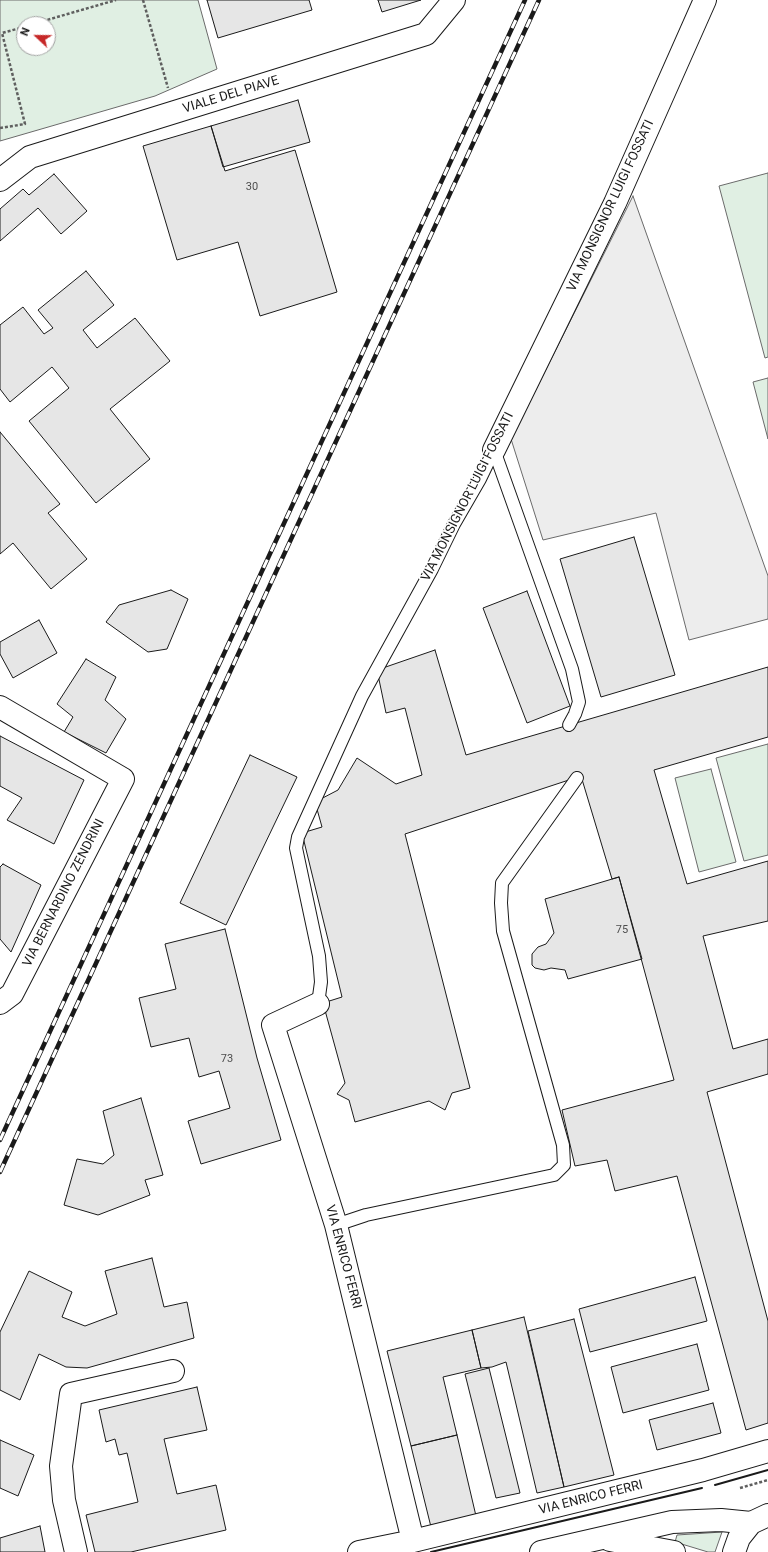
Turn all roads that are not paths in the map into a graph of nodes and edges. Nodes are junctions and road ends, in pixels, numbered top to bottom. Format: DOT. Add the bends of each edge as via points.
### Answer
graph roads {
  1 [pos="454,0"];
  2 [pos="705,0"];
  3 [pos="0,180"];
  4 [pos="494,450"];
  5 [pos="0,707"];
  6 [pos="569,725"];
  7 [pos="577,778"];
  8 [pos="0,1003"];
  9 [pos="318,1004"];
  10 [pos="336,1225"];
  11 [pos="173,1371"];
  12 [pos="768,1451"];
  13 [pos="760,1519"];
  14 [pos="601,1538"];
  15 [pos="414,1541"];
  16 [pos="76,1552"];
  17 [pos="359,1552"];
  18 [pos="541,1552"];
  19 [pos="674,1552"];
  20 [pos="734,1552"];
  1 -- 3 [label="street, VIALE DEL PIAVE" via="426,34 30,157"];
  2 -- 4 [label="street, VIA MONSIGNOR LUIGI FOSSATI" via="615,203"];
  4 -- 6 [label="lane" via="572,669 579,702"];
  4 -- 9 [label="lane, VIA MONSIGNOR LUIGI FOSSATI" via="362,696 298,837 296,848 319,956 321,982"];
  5 -- 8 [label="street, VIA BERNARDINO ZENDRINI" via="123,779 12,994"];
  7 -- 10 [label="lane" via="502,883 501,903 503,931 563,1145 564,1165 554,1175 366,1215"];
  9 -- 10 [label="street, VIA ENRICO FERRI" via="273,1025"];
  10 -- 15 [label="street, VIA ENRICO FERRI"];
  11 -- 16 [label="street" via="71,1394 61,1466 64,1500"];
  12 -- 15 [label="street, VIA ENRICO FERRI" via="704,1470"];
  13 -- 14 [label="street" via="672,1522"];
  13 -- 20 [label="street" via="739,1538"];
  14 -- 18 [label="street"];
  14 -- 19 [label="street"];
  15 -- 17 [label="street, VIA ENRICO FERRI"];
}
